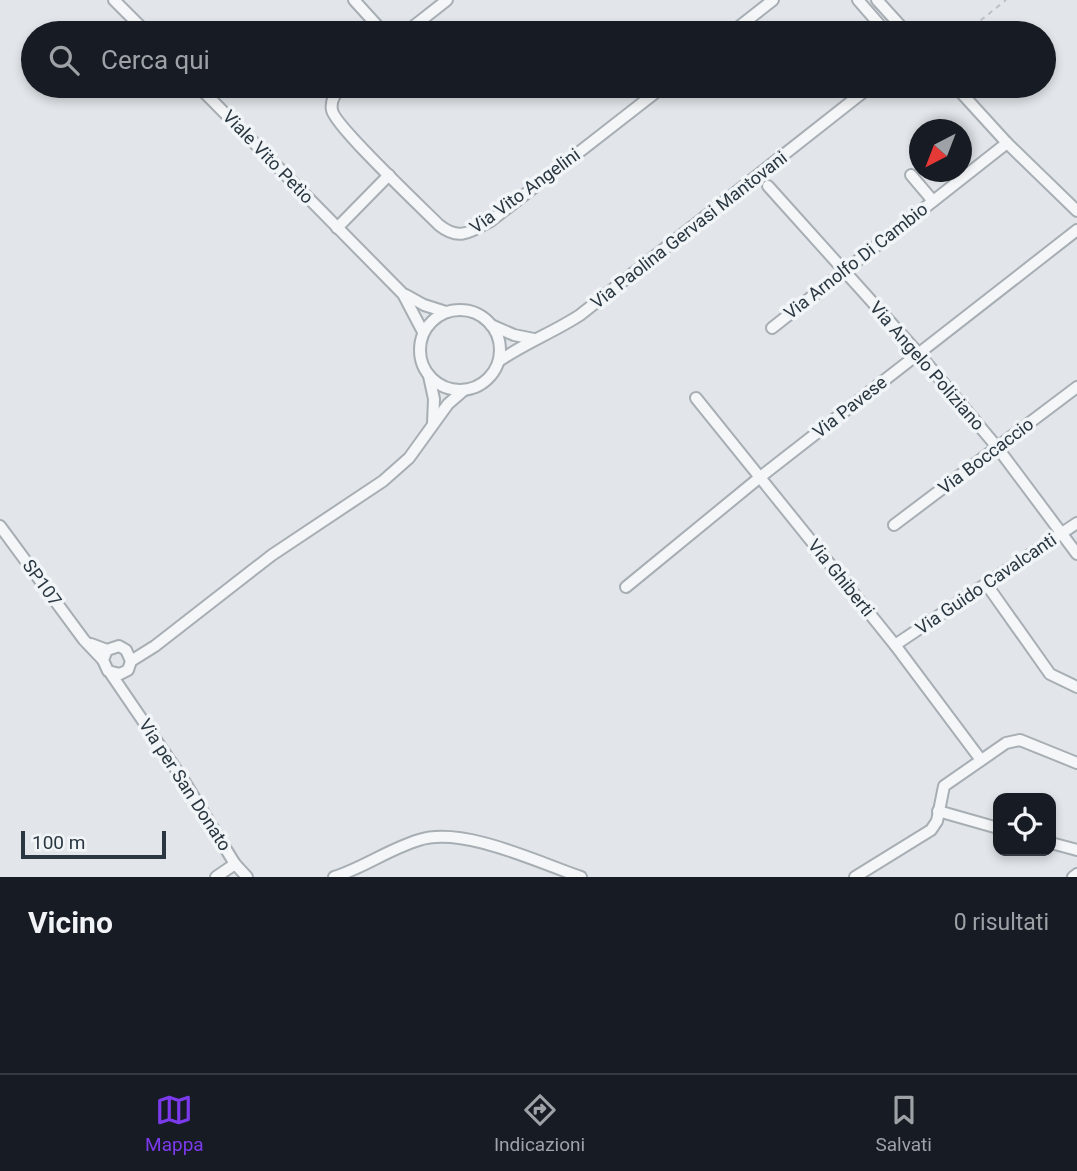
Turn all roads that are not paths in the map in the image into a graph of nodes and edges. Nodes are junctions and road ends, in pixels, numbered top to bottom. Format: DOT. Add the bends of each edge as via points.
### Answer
graph roads {
  1 [pos="114,0"];
  2 [pos="354,0"];
  3 [pos="447,0"];
  4 [pos="774,0"];
  5 [pos="859,0"];
  6 [pos="877,0"];
  7 [pos="135,21"];
  8 [pos="373,21"];
  9 [pos="420,21"];
  10 [pos="747,21"];
  11 [pos="877,21"];
  12 [pos="896,21"];
  13 [pos="210,98"];
  14 [pos="333,98"];
  15 [pos="649,98"];
  16 [pos="856,98"];
  17 [pos="966,98"];
  18 [pos="1007,144"];
  19 [pos="389,175"];
  20 [pos="917,182"];
  21 [pos="768,187"];
  22 [pos="930,197"];
  23 [pos="1077,212"];
  24 [pos="337,228"];
  25 [pos="1077,230"];
  26 [pos="843,271"];
  27 [pos="403,293"];
  28 [pos="446,312"];
  29 [pos="491,325"];
  30 [pos="772,328"];
  31 [pos="424,332"];
  32 [pos="534,339"];
  33 [pos="919,354"];
  34 [pos="499,360"];
  35 [pos="429,376"];
  36 [pos="1077,387"];
  37 [pos="463,391"];
  38 [pos="696,398"];
  39 [pos="433,423"];
  40 [pos="997,447"];
  41 [pos="759,478"];
  42 [pos="1077,523"];
  43 [pos="894,525"];
  44 [pos="0,526"];
  45 [pos="1062,533"];
  46 [pos="1077,554"];
  47 [pos="987,585"];
  48 [pos="626,587"];
  49 [pos="895,645"];
  50 [pos="105,655"];
  51 [pos="129,655"];
  52 [pos="124,673"];
  53 [pos="111,674"];
  54 [pos="1077,687"];
  55 [pos="125,692"];
  56 [pos="981,760"];
  57 [pos="1077,763"];
  58 [pos="939,811"];
  59 [pos="993,827"];
  60 [pos="1056,844"];
  61 [pos="1077,850"];
  62 [pos="235,864"];
  63 [pos="1077,874"];
  64 [pos="216,877"];
  65 [pos="247,877"];
  66 [pos="336,877"];
  67 [pos="581,877"];
  68 [pos="855,877"];
  69 [pos="1073,877"];
  1 -- 7 [label="street"];
  2 -- 8 [label="street"];
  3 -- 9 [label="street"];
  4 -- 10 [label="street"];
  5 -- 11 [label="street"];
  6 -- 12 [label="street"];
  13 -- 24 [label="street, Viale Vito Petìo"];
  14 -- 19 [label="street, Via Vito Angelini" via="335,118"];
  15 -- 19 [label="street, Via Vito Angelini" via="492,220 465,235 447,232"];
  16 -- 32 [label="street, Via Paolina Gervasi Mantovani" via="580,315"];
  17 -- 18 [label="street"];
  18 -- 22 [label="street, Via Arnolfo Di Cambio"];
  18 -- 23 [label="street"];
  19 -- 24 [label="street"];
  20 -- 22 [label="street"];
  21 -- 26 [label="street, Via Angelo Poliziano"];
  22 -- 26 [label="street, Via Arnolfo Di Cambio"];
  24 -- 27 [label="street, Viale Vito Petìo"];
  25 -- 33 [label="street, Via Pavese"];
  26 -- 30 [label="street, Via Arnolfo Di Cambio"];
  26 -- 33 [label="street, Via Angelo Poliziano"];
  27 -- 28 [label="street"];
  27 -- 31 [label="street"];
  28 -- 29 [label="street" via="476,313"];
  28 -- 31 [label="street"];
  29 -- 32 [label="street"];
  29 -- 34 [label="street" via="499,342"];
  31 -- 35 [label="street" via="420,355"];
  32 -- 34 [label="street, Via Paolina Gervasi Mantovani"];
  33 -- 40 [label="street, Via Angelo Poliziano"];
  33 -- 41 [label="street, Via Pavese"];
  34 -- 37 [label="street" via="486,382"];
  35 -- 37 [label="street" via="437,384"];
  35 -- 39 [label="street"];
  36 -- 40 [label="street, Via Boccaccio"];
  37 -- 39 [label="street"];
  38 -- 41 [label="street, Via Ghiberti"];
  39 -- 51 [label="street" via="409,458 383,481 272,555 155,646"];
  40 -- 43 [label="street, Via Boccaccio"];
  40 -- 45 [label="street, Via Angelo Poliziano"];
  41 -- 48 [label="street, Via Pavese"];
  41 -- 49 [label="street, Via Ghiberti"];
  42 -- 45 [label="street, Via Guido Cavalcanti"];
  44 -- 50 [label="street, SP107 / SP107" via="84,640"];
  45 -- 46 [label="street, Via Angelo Poliziano"];
  45 -- 47 [label="street, Via Guido Cavalcanti"];
  47 -- 49 [label="street, Via Guido Cavalcanti"];
  47 -- 54 [label="street" via="1050,674"];
  49 -- 56 [label="street, Via Ghiberti"];
  50 -- 51 [label="street" via="118,646"];
  50 -- 53 [label="street" via="105,668"];
  51 -- 52 [label="street" via="130,666"];
  52 -- 53 [label="street"];
  52 -- 55 [label="street"];
  53 -- 55 [label="street, Via per San Donato"];
  55 -- 62 [label="street, Via per San Donato"];
  56 -- 57 [label="street" via="1006,743 1020,740"];
  56 -- 58 [label="street" via="944,786"];
  58 -- 59 [label="street"];
  58 -- 68 [label="street" via="926,835"];
  60 -- 61 [label="street"];
  62 -- 64 [label="street"];
  62 -- 65 [label="street, Via per San Donato"];
  63 -- 69 [label="street"];
  66 -- 67 [label="street" via="419,840 445,835"];
}
